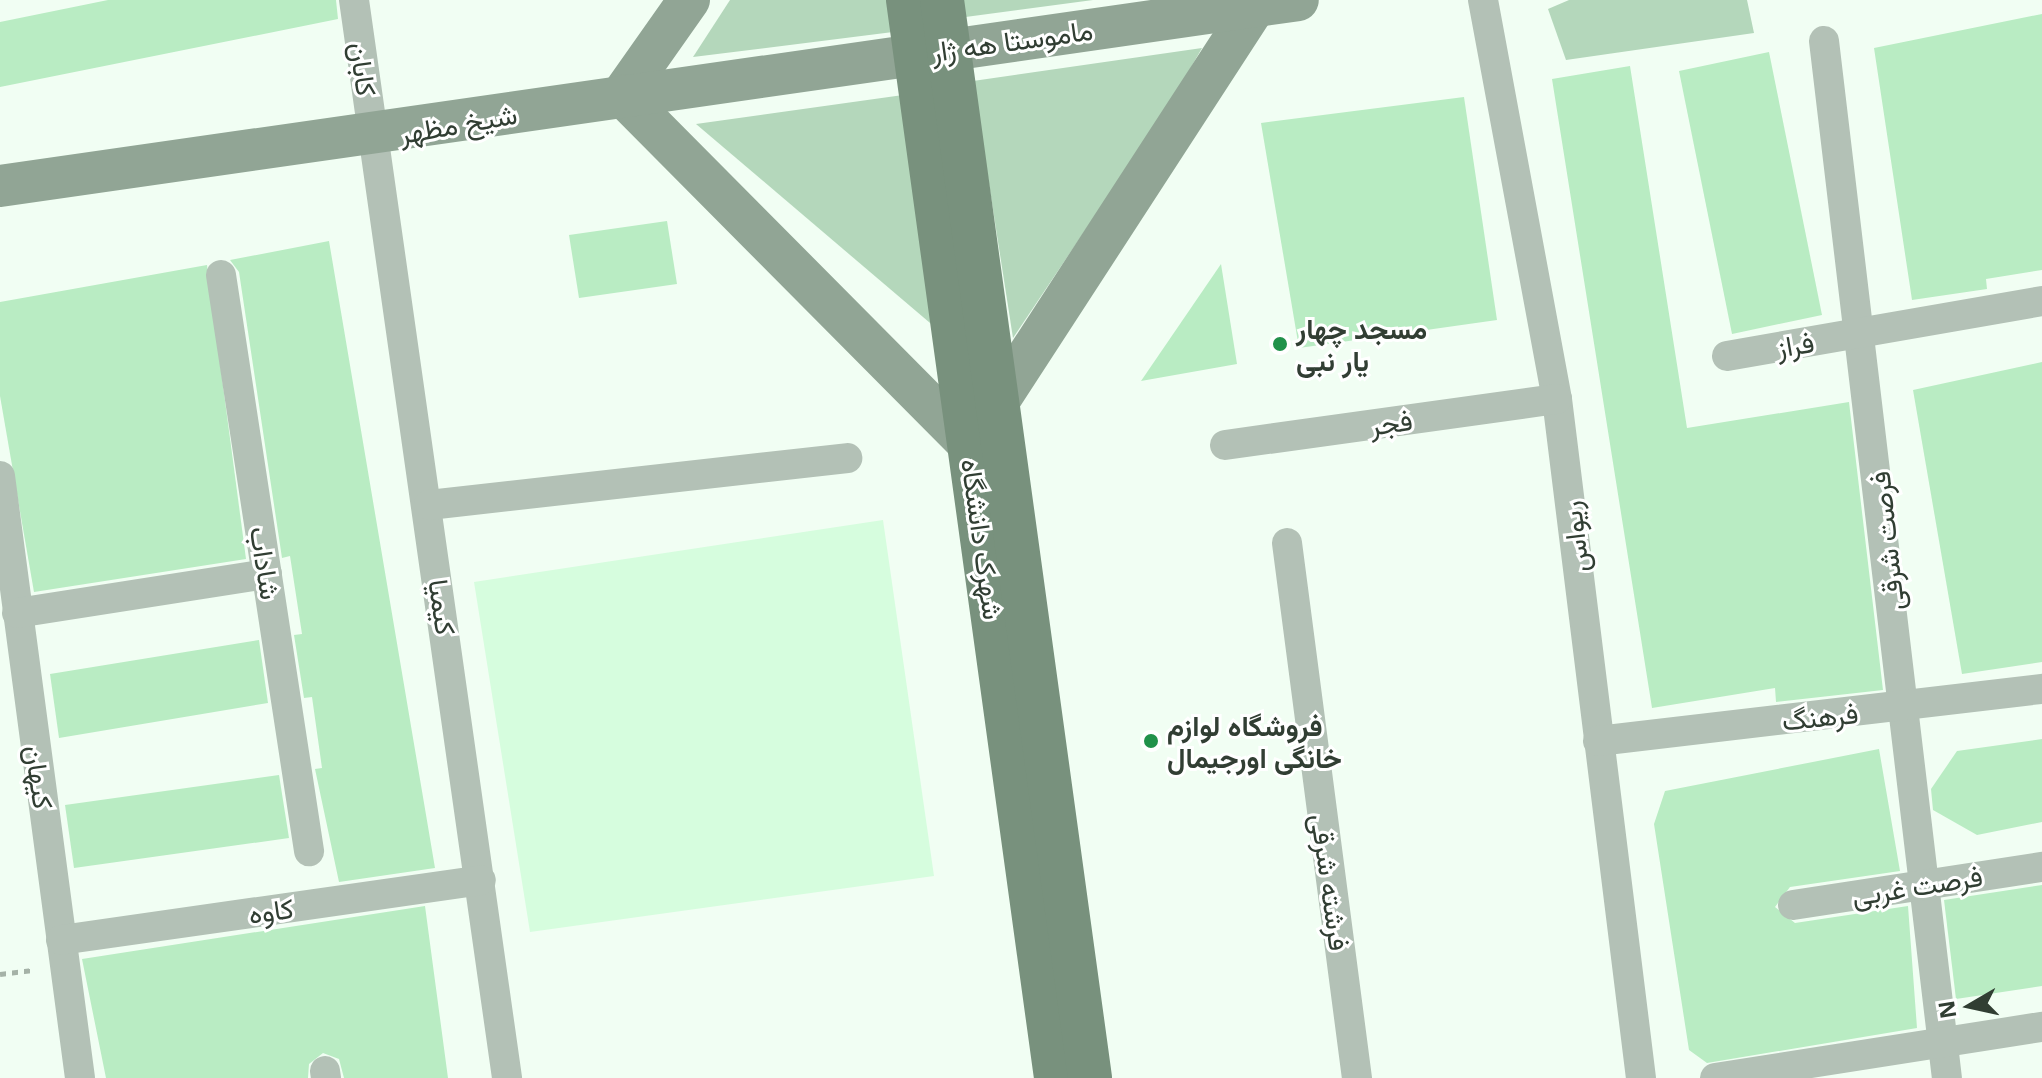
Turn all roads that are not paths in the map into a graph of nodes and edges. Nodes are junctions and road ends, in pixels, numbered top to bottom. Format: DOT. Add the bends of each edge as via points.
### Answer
graph roads {
  1 [pos="354,0"];
  2 [pos="689,0"];
  3 [pos="908,0"];
  4 [pos="942,0"];
  5 [pos="1298,0"];
  6 [pos="1483,0"];
  7 [pos="1253,2"];
  8 [pos="1824,41"];
  9 [pos="933,52"];
  10 [pos="622,95"];
  11 [pos="374,137"];
  12 [pos="0,186"];
  13 [pos="221,275"];
  14 [pos="2042,301"];
  15 [pos="1863,332"];
  16 [pos="1727,356"];
  17 [pos="1557,399"];
  18 [pos="999,400"];
  19 [pos="970,445"];
  20 [pos="1225,445"];
  21 [pos="847,458"];
  22 [pos="0,476"];
  23 [pos="429,505"];
  24 [pos="1287,543"];
  25 [pos="267,574"];
  26 [pos="17,613"];
  27 [pos="2042,689"];
  28 [pos="1904,706"];
  29 [pos="1598,741"];
  30 [pos="309,851"];
  31 [pos="2042,867"];
  32 [pos="481,880"];
  33 [pos="1924,883"];
  34 [pos="1793,905"];
  35 [pos="61,940"];
  36 [pos="2042,1027"];
  37 [pos="1942,1042"];
  38 [pos="80,1078"];
  39 [pos="507,1078"];
  40 [pos="1056,1078"];
  41 [pos="1090,1078"];
  42 [pos="1357,1078"];
  43 [pos="1641,1078"];
  44 [pos="1715,1078"];
  45 [pos="1947,1078"];
  1 -- 11 [label="street, کابان"];
  2 -- 10 [label="main road"];
  3 -- 9 [label="main road, شهرک دانشگاه"];
  4 -- 9 [label="main road"];
  5 -- 7 [label="main road, ماموستا هه ژار"];
  6 -- 17 [label="street, ریواس"];
  7 -- 9 [label="main road, ماموستا هه ژار"];
  7 -- 18 [label="main road"];
  8 -- 15 [label="street, فرصت شرقی"];
  9 -- 10 [label="main road, شیخ مظهر"];
  9 -- 18 [label="main road"];
  9 -- 19 [label="main road, شهرک دانشگاه"];
  10 -- 11 [label="main road, شیخ مظهر"];
  10 -- 19 [label="main road"];
  11 -- 12 [label="main road, شیخ مظهر"];
  11 -- 23 [label="street, کیمیا"];
  13 -- 25 [label="street, شاداب"];
  14 -- 15 [label="street, فراز"];
  15 -- 16 [label="street, فراز"];
  15 -- 28 [label="street, فرصت شرقی"];
  17 -- 20 [label="street, فجر"];
  17 -- 29 [label="street, ریواس"];
  18 -- 19 [label="main road"];
  18 -- 41 [label="main road"];
  19 -- 40 [label="main road, شهرک دانشگاه"];
  21 -- 23 [label="street"];
  22 -- 26 [label="street, کیهان"];
  23 -- 32 [label="street, کیمیا"];
  24 -- 42 [label="street, فرشته شرقی"];
  25 -- 26 [label="street"];
  25 -- 30 [label="street, شاداب"];
  26 -- 35 [label="street, کیهان"];
  27 -- 28 [label="street, فرهنگ"];
  28 -- 29 [label="street, فرهنگ"];
  28 -- 33 [label="street, فرصت شرقی"];
  29 -- 43 [label="street, ریواس"];
  31 -- 33 [label="street, فرصت غربی"];
  32 -- 35 [label="street, کاوه"];
  32 -- 39 [label="street, کیمیا"];
  33 -- 34 [label="street, فرصت غربی"];
  33 -- 37 [label="street, فرصت شرقی"];
  35 -- 38 [label="street, کیهان"];
  36 -- 37 [label="street"];
  37 -- 44 [label="street"];
  37 -- 45 [label="street, فرصت شرقی"];
}
